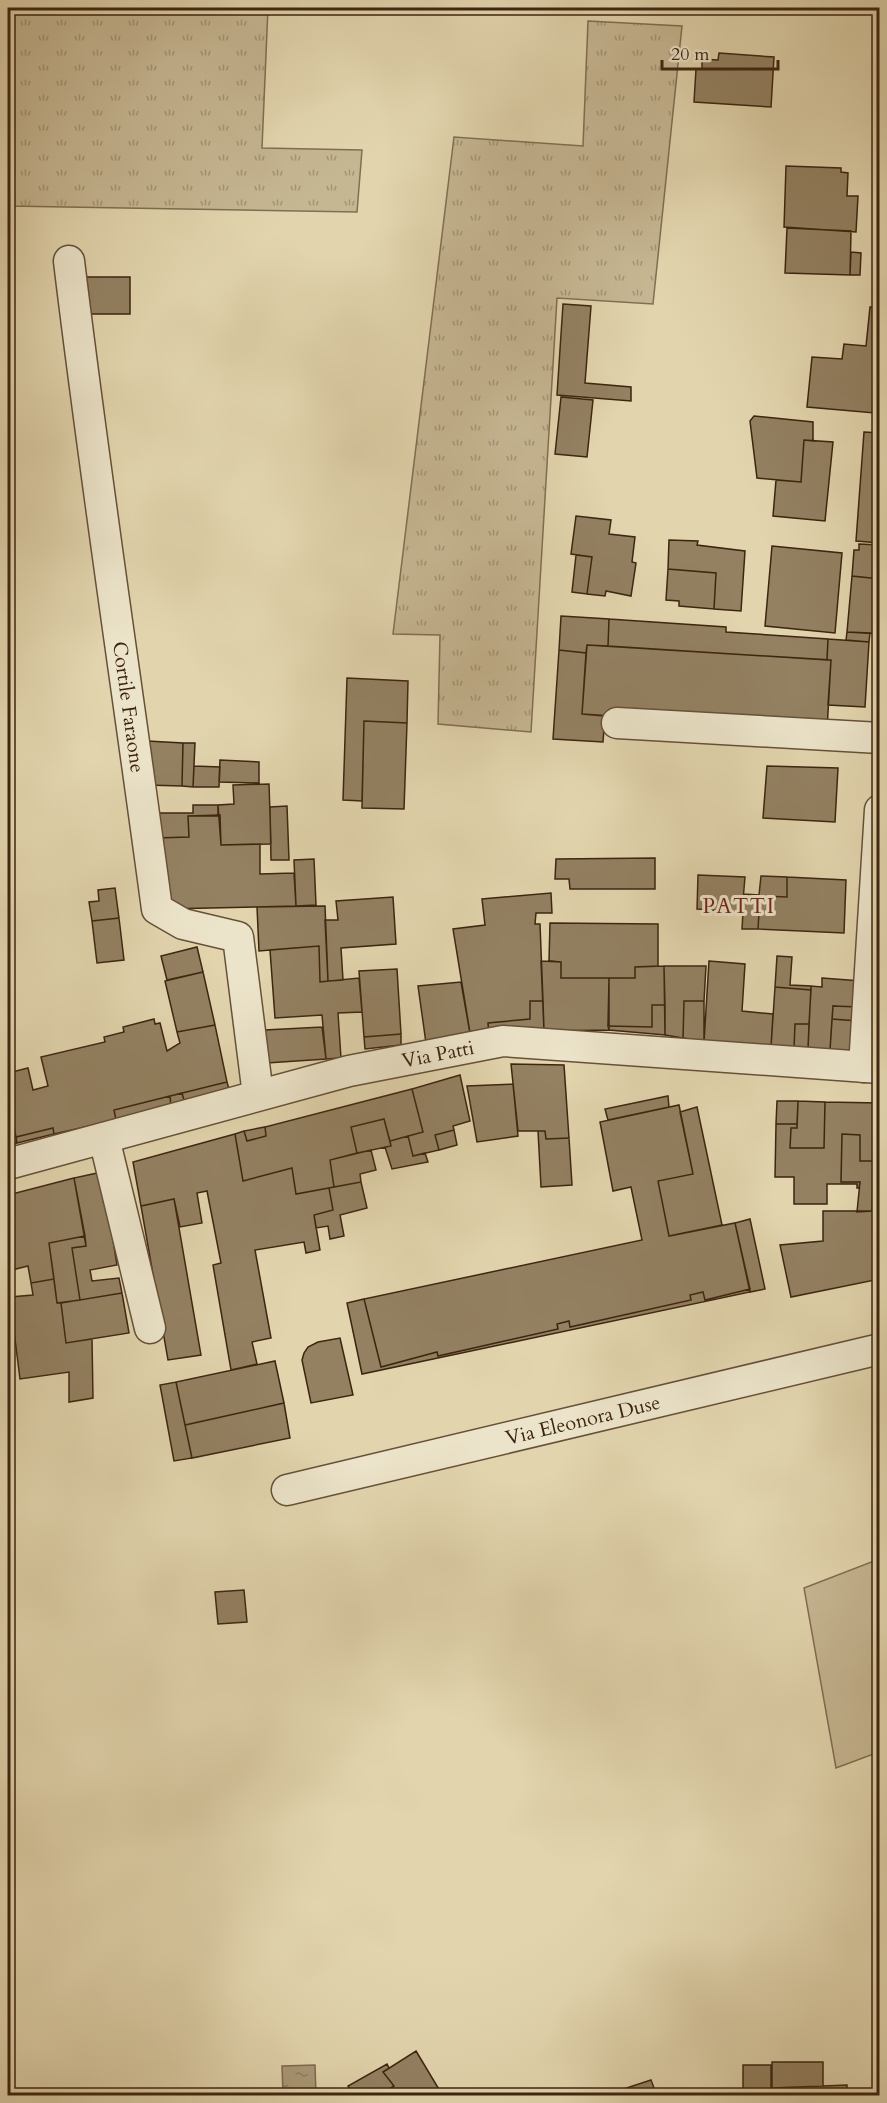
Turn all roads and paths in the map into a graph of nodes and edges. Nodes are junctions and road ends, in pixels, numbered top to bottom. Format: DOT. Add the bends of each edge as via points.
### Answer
graph roads {
  1 [pos="69,261"];
  2 [pos="617,723"];
  3 [pos="879,738"];
  4 [pos="879,810"];
  5 [pos="872,1067"];
  6 [pos="258,1095"];
  7 [pos="104,1138"];
  8 [pos="8,1164"];
  9 [pos="150,1328"];
  10 [pos="879,1349"];
  11 [pos="287,1490"];
  1 -- 6 [label="street, Cortile Faraone" via="156,909 183,924 238,937"];
  2 -- 3 [label="street"];
  4 -- 5 [label="street"];
  5 -- 6 [label="street, Via Patti" via="503,1041 349,1071"];
  6 -- 7 [label="street, Via Patti"];
  7 -- 8 [label="street, Via Patti"];
  7 -- 9 [label="street"];
  10 -- 11 [label="street, Via Eleonora Duse"];
}
